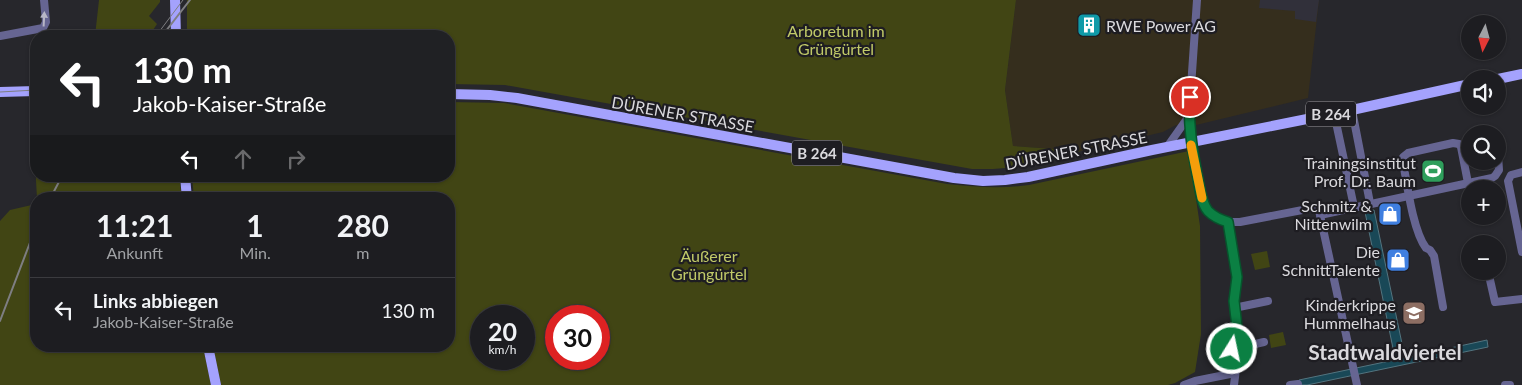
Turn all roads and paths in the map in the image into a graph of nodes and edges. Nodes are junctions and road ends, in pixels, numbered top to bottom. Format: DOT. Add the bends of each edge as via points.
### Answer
graph roads {
  1 [pos="44,0"];
  2 [pos="175,0"];
  3 [pos="1197,0"];
  4 [pos="30,30"];
  5 [pos="32,30"];
  6 [pos="176,30"];
  7 [pos="0,36"];
  8 [pos="1522,74"];
  9 [pos="1506,77"];
  10 [pos="1461,86"];
  11 [pos="30,91"];
  12 [pos="0,92"];
  13 [pos="455,94"];
  14 [pos="1352,110"];
  15 [pos="1334,113"];
  16 [pos="1189,116"];
  17 [pos="1191,142"];
  18 [pos="1358,142"];
  19 [pos="1341,144"];
  20 [pos="1167,148"];
  21 [pos="1499,170"];
  22 [pos="1522,172"];
  23 [pos="1467,180"];
  24 [pos="1480,180"];
  25 [pos="1461,184"];
  26 [pos="1409,195"];
  27 [pos="1370,204"];
  28 [pos="1354,207"];
  29 [pos="1320,214"];
  30 [pos="1228,222"];
  31 [pos="1522,252"];
  32 [pos="1490,280"];
  33 [pos="1522,299"];
  34 [pos="1268,301"];
  35 [pos="1443,307"];
  36 [pos="1234,308"];
  37 [pos="1264,342"];
  38 [pos="1232,349"];
  39 [pos="209,352"];
  40 [pos="1235,373"];
  41 [pos="216,385"];
  42 [pos="1184,385"];
  43 [pos="1234,385"];
  44 [pos="1357,385"];
  45 [pos="1505,385"];
  46 [pos="1510,385"];
  5 -- 1 [label="street, one-way" via="43,28 46,22"];
  2 -- 6 [label="main road"];
  3 -- 16 [label="street"];
  7 -- 4 [label="street, one-way"];
  8 -- 9 [label="main road"];
  10 -- 14 [label="main road, DÜRENER STRASSE / B 264"];
  11 -- 12 [label="main road"];
  13 -- 20 [label="main road, DÜRENER STRASSE / B 264" via="517,98 983,181 1028,177"];
  14 -- 15 [label="main road, DÜRENER STRASSE / B 264"];
  14 -- 18 [label="street"];
  15 -- 17 [label="main road, DÜRENER STRASSE / B 264"];
  15 -- 19 [label="street"];
  16 -- 17 [label="street"];
  16 -- 20 [label="street"];
  17 -- 20 [label="main road, DÜRENER STRASSE / B 264"];
  17 -- 30 [label="street" via="1202,200 1208,211"];
  18 -- 19 [label="street"];
  18 -- 27 [label="street"];
  19 -- 28 [label="street"];
  21 -- 24 [label="street" via="1495,176"];
  22 -- 31 [label="street" via="1512,175 1508,182"];
  23 -- 26 [label="street" via="1459,144 1408,152 1403,162"];
  25 -- 26 [label="street"];
  26 -- 27 [label="street"];
  26 -- 35 [label="street" via="1421,242 1434,256"];
  27 -- 28 [label="street"];
  28 -- 29 [label="street"];
  29 -- 30 [label="street" via="1318,207"];
  29 -- 44 [label="street"];
  30 -- 36 [label="street" via="1237,277"];
  32 -- 33 [label="street" via="1495,302"];
  34 -- 36 [label="street"];
  36 -- 38 [label="street" via="1237,327"];
  37 -- 38 [label="street"];
  38 -- 40 [label="street"];
  39 -- 41 [label="main road"];
  40 -- 42 [label="street"];
  40 -- 43 [label="street"];
  45 -- 46 [label="street"];
}
